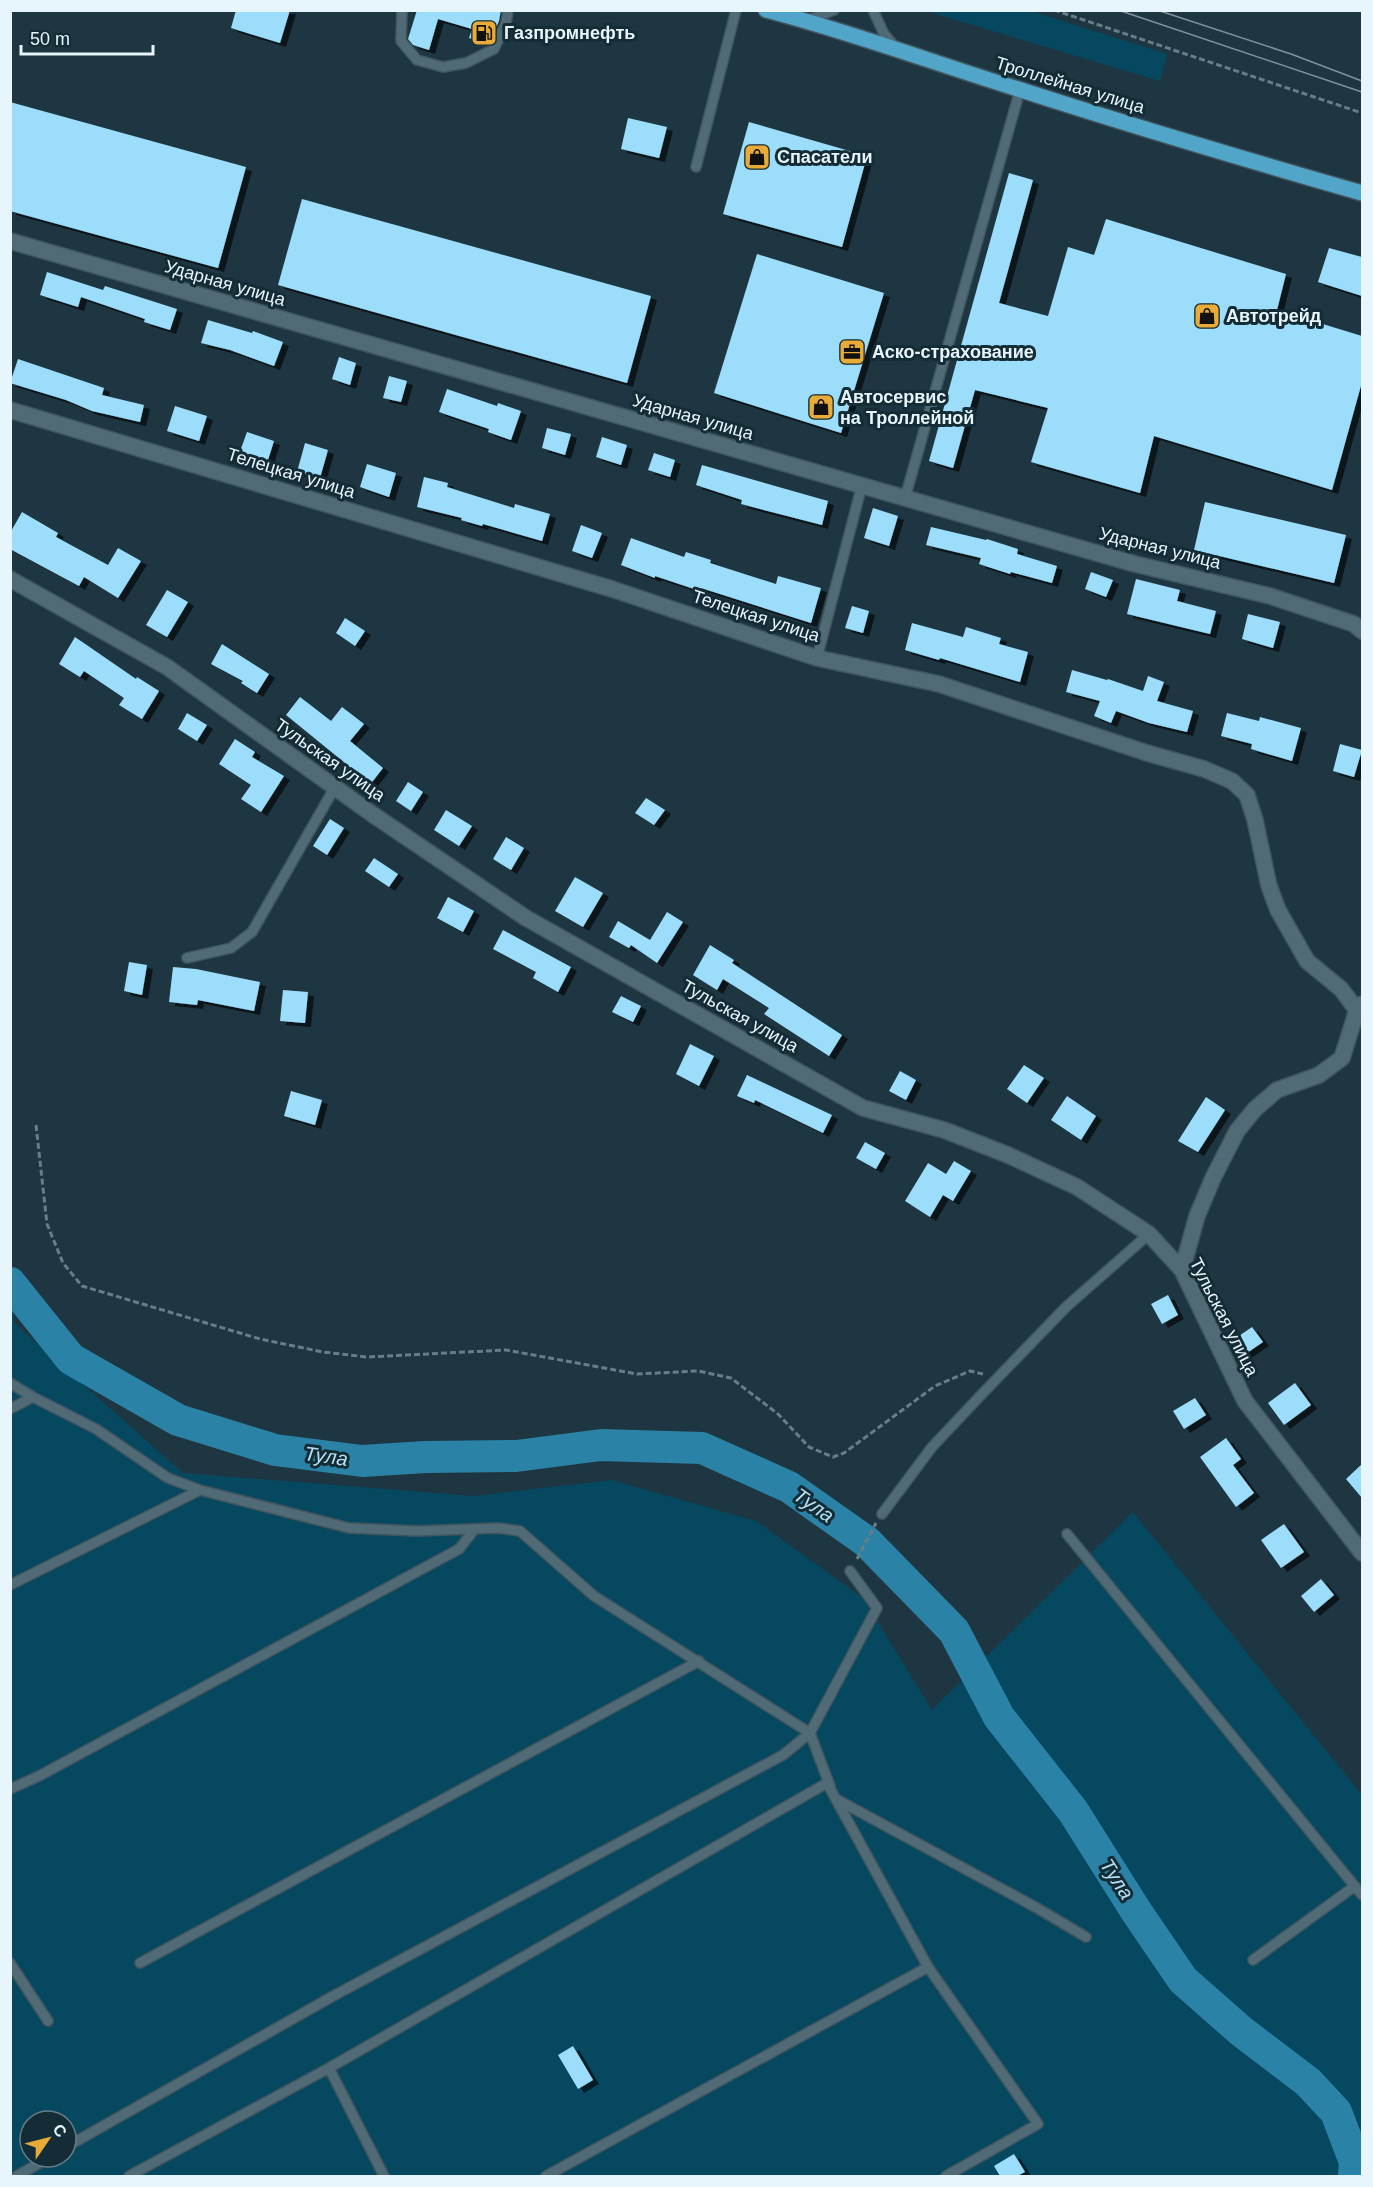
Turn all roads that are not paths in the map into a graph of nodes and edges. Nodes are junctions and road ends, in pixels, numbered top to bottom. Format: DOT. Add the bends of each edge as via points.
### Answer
graph roads {
  1 [pos="402,10"];
  2 [pos="508,10"];
  3 [pos="736,10"];
  4 [pos="766,10"];
  5 [pos="834,10"];
  6 [pos="873,10"];
  7 [pos="806,21"];
  8 [pos="898,51"];
  9 [pos="1020,90"];
  10 [pos="696,167"];
  11 [pos="1362,193"];
  12 [pos="10,241"];
  13 [pos="10,410"];
  14 [pos="862,485"];
  15 [pos="905,498"];
  16 [pos="10,579"];
  17 [pos="1362,631"];
  18 [pos="817,658"];
  19 [pos="335,788"];
  20 [pos="187,958"];
  21 [pos="1360,1007"];
  22 [pos="1149,1234"];
  23 [pos="1182,1270"];
  24 [pos="10,1383"];
  25 [pos="33,1397"];
  26 [pos="10,1408"];
  27 [pos="200,1490"];
  28 [pos="882,1514"];
  29 [pos="474,1530"];
  30 [pos="1067,1534"];
  31 [pos="1362,1553"];
  32 [pos="850,1571"];
  33 [pos="10,1585"];
  34 [pos="699,1661"];
  35 [pos="810,1733"];
  36 [pos="10,1789"];
  37 [pos="835,1798"];
  38 [pos="1355,1886"];
  39 [pos="1362,1895"];
  40 [pos="1086,1937"];
  41 [pos="1253,1960"];
  42 [pos="10,1963"];
  43 [pos="140,1963"];
  44 [pos="927,1967"];
  45 [pos="48,2021"];
  46 [pos="329,2068"];
  47 [pos="78,2140"];
  48 [pos="129,2176"];
  49 [pos="384,2176"];
  50 [pos="546,2176"];
  51 [pos="946,2176"];
  1 -- 2 [label="lane" via="401,41 417,60 443,67 466,63 494,50"];
  3 -- 10 [label="lane"];
  4 -- 7 [label="main road, Троллейная улица"];
  5 -- 7 [label="lane"];
  6 -- 8 [label="lane" via="884,34"];
  7 -- 8 [label="main road, Троллейная улица"];
  8 -- 9 [label="main road, Троллейная улица"];
  9 -- 11 [label="main road, Троллейная улица"];
  9 -- 15 [label="lane"];
  12 -- 14 [label="street, Ударная улица"];
  13 -- 18 [label="street, Телецкая улица" via="612,589"];
  14 -- 15 [label="street, Ударная улица"];
  14 -- 18 [label="lane"];
  15 -- 17 [label="street, Ударная улица" via="1135,564 1270,596 1354,624"];
  16 -- 19 [label="street, Тульская улица" via="167,667"];
  18 -- 21 [label="street, Телецкая улица" via="939,684 1204,768 1232,781 1247,795 1278,910 1307,961"];
  19 -- 20 [label="lane" via="252,932 231,948"];
  19 -- 22 [label="street, Тульская улица" via="526,918 863,1108 944,1130 1008,1155 1077,1187"];
  21 -- 23 [label="street" via="1342,1059 1319,1075 1278,1090 1237,1131 1197,1216"];
  22 -- 23 [label="street, Тульская улица"];
  22 -- 28 [label="lane" via="1066,1307 932,1447"];
  23 -- 31 [label="street, Тульская улица" via="1245,1401"];
  24 -- 25 [label="lane"];
  25 -- 26 [label="lane"];
  25 -- 27 [label="lane" via="96,1429 168,1478"];
  27 -- 29 [label="lane" via="349,1528"];
  27 -- 33 [label="lane"];
  29 -- 34 [label="lane" via="520,1531 594,1596"];
  29 -- 36 [label="lane" via="459,1549"];
  30 -- 38 [label="lane"];
  32 -- 35 [label="lane" via="877,1608"];
  34 -- 35 [label="lane"];
  34 -- 43 [label="lane"];
  35 -- 37 [label="lane"];
  35 -- 47 [label="lane" via="783,1755 346,1990"];
  37 -- 40 [label="lane"];
  37 -- 44 [label="lane"];
  37 -- 46 [label="lane" via="827,1783"];
  38 -- 39 [label="lane"];
  38 -- 41 [label="lane"];
  42 -- 45 [label="lane"];
  44 -- 50 [label="lane"];
  44 -- 51 [label="lane" via="1038,2124"];
  46 -- 48 [label="lane"];
  46 -- 49 [label="lane"];
}
